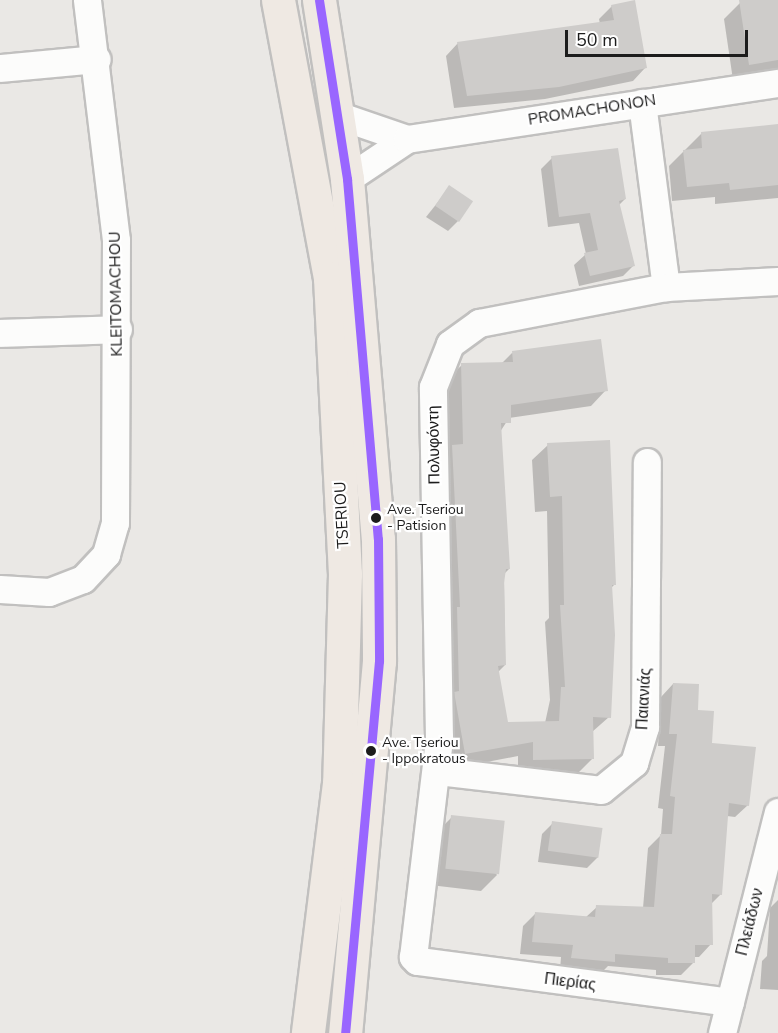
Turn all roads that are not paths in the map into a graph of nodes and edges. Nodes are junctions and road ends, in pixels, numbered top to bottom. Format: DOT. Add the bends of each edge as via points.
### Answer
graph roads {
  1 [pos="87,0"];
  2 [pos="278,0"];
  3 [pos="319,0"];
  4 [pos="97,59"];
  5 [pos="0,68"];
  6 [pos="778,83"];
  7 [pos="642,103"];
  8 [pos="337,115"];
  9 [pos="406,139"];
  10 [pos="347,179"];
  11 [pos="778,281"];
  12 [pos="666,287"];
  13 [pos="118,329"];
  14 [pos="0,333"];
  15 [pos="647,462"];
  16 [pos="0,589"];
  17 [pos="438,771"];
  18 [pos="778,812"];
  19 [pos="413,957"];
  20 [pos="730,1002"];
  21 [pos="308,1033"];
  22 [pos="345,1033"];
  23 [pos="722,1033"];
  1 -- 4 [label="street, KLEITOMACHOU"];
  2 -- 21 [label="main road, TSERIOU" via="330,278 345,574 339,783"];
  3 -- 8 [label="main road, TSERIOU"];
  4 -- 5 [label="street"];
  4 -- 13 [label="street, KLEITOMACHOU" via="116,240"];
  6 -- 7 [label="street, PROMACHONON"];
  7 -- 9 [label="street, PROMACHONON"];
  7 -- 12 [label="street"];
  8 -- 9 [label="street, PROMACHONON"];
  8 -- 10 [label="main road, TSERIOU"];
  9 -- 10 [label="street, PROMACHONON"];
  10 -- 22 [label="main road, TSERIOU" via="378,539 379,661 356,948"];
  11 -- 12 [label="street, Πολυφόντη"];
  12 -- 17 [label="street, Πολυφόντη" via="479,323 450,344 433,387"];
  13 -- 14 [label="street"];
  13 -- 16 [label="street, KLEITOMACHOU" via="115,523 106,554 83,579 49,592"];
  15 -- 17 [label="street, Παιανιάς" via="645,727 634,763 601,790"];
  17 -- 19 [label="street, Πολυφόντη"];
  18 -- 20 [label="street, Πλειάδων"];
  19 -- 20 [label="street, Πιερίας" via="417,962"];
  20 -- 23 [label="street, Πλειάδων"];
}
